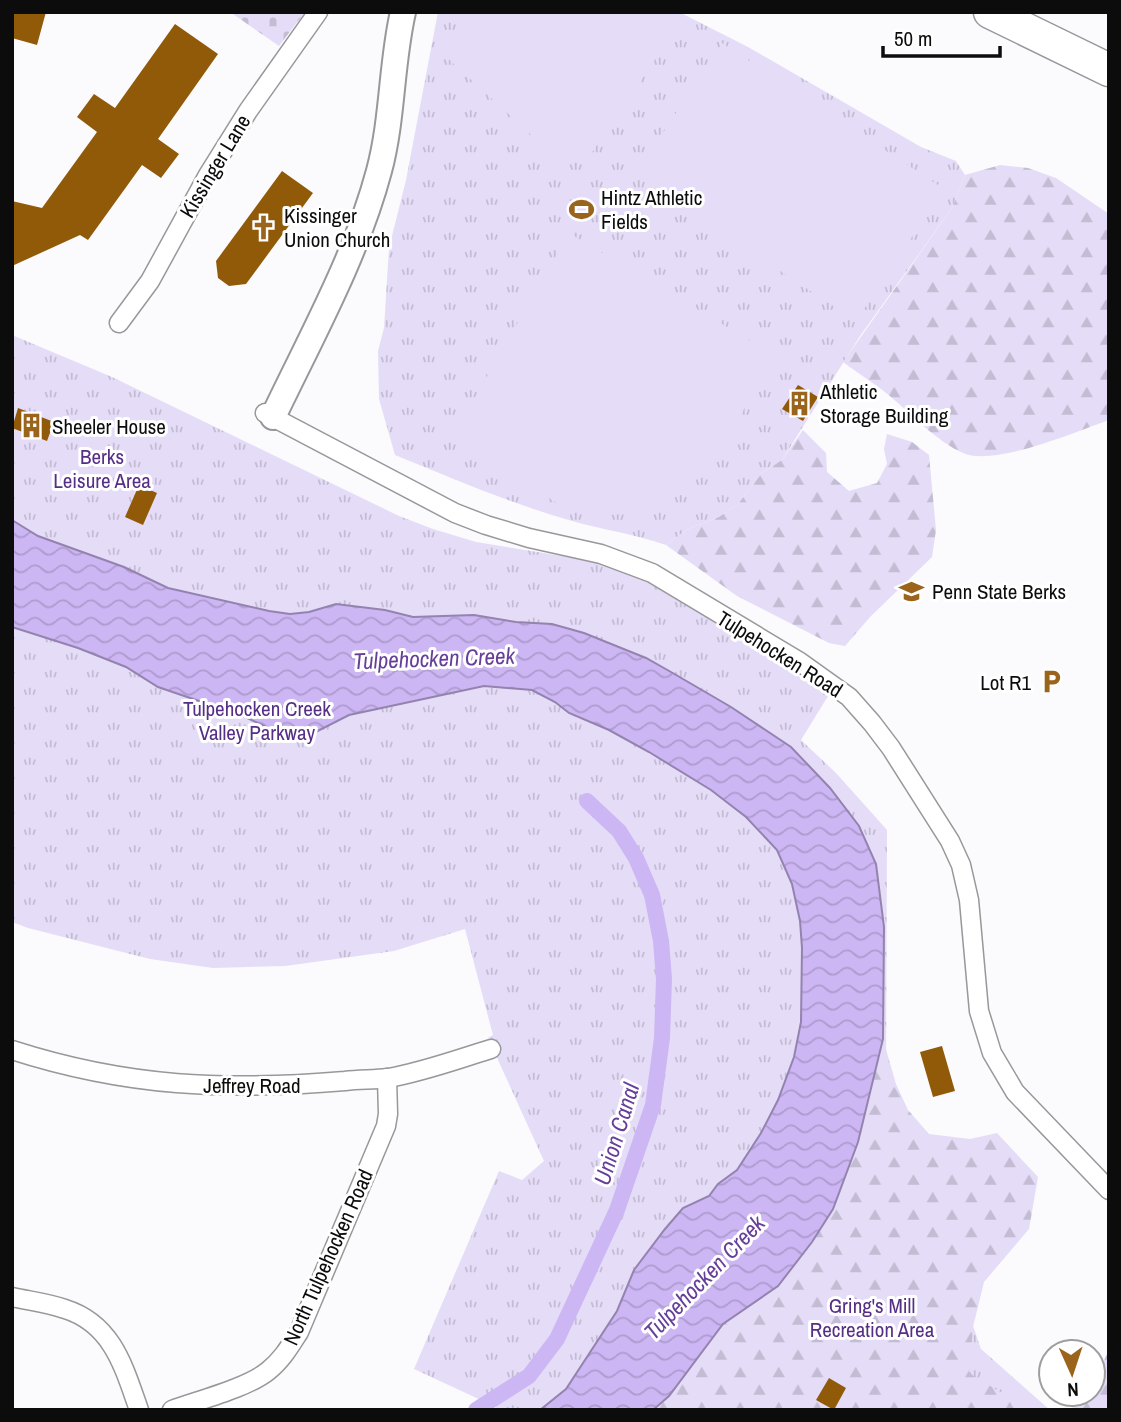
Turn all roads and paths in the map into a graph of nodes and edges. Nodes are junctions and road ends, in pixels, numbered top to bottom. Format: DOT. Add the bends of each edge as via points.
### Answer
graph roads {
  1 [pos="318,12"];
  2 [pos="403,12"];
  3 [pos="990,12"];
  4 [pos="1016,12"];
  5 [pos="1109,64"];
  6 [pos="1109,70"];
  7 [pos="119,323"];
  8 [pos="269,415"];
  9 [pos="491,1049"];
  10 [pos="12,1050"];
  11 [pos="387,1078"];
  12 [pos="1109,1190"];
  13 [pos="12,1297"];
  14 [pos="139,1410"];
  15 [pos="172,1410"];
  1 -- 7 [label="street, Kissinger Lane" via="248,111 150,281"];
  2 -- 8 [label="street" via="387,138 367,210 344,268"];
  3 -- 6 [label="highway"];
  4 -- 5 [label="highway"];
  8 -- 12 [label="street, Tulpehocken Road" via="455,513 652,573 800,662 849,697 891,748 961,865 969,900 979,1011 992,1053 1015,1092"];
  9 -- 11 [label="street, Jeffrey Road"];
  10 -- 11 [label="street, Jeffrey Road" via="100,1073 192,1085 258,1087"];
  11 -- 15 [label="street, North Tulpehocken Road" via="386,1126 299,1332 285,1354 252,1381"];
  13 -- 14 [label="street" via="65,1309 98,1327 119,1355"];
}
